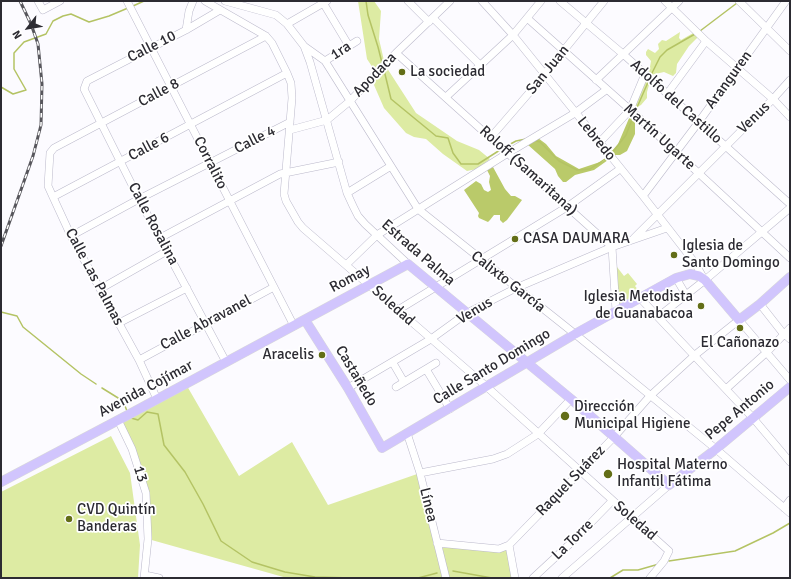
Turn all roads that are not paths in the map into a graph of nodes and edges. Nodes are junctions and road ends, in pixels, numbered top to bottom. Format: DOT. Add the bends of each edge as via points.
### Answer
graph roads {
  1 [pos="38,1"];
  2 [pos="60,1"];
  3 [pos="193,1"];
  4 [pos="205,1"];
  5 [pos="225,1"];
  6 [pos="408,1"];
  7 [pos="450,1"];
  8 [pos="482,1"];
  9 [pos="541,1"];
  10 [pos="560,1"];
  11 [pos="604,1"];
  12 [pos="665,1"];
  13 [pos="679,1"];
  14 [pos="786,1"];
  15 [pos="127,2"];
  16 [pos="324,2"];
  17 [pos="740,2"];
  18 [pos="251,4"];
  19 [pos="672,8"];
  20 [pos="220,10"];
  21 [pos="527,18"];
  22 [pos="431,20"];
  23 [pos="586,23"];
  24 [pos="287,24"];
  25 [pos="766,28"];
  26 [pos="186,30"];
  27 [pos="513,35"];
  28 [pos="266,36"];
  29 [pos="357,40"];
  30 [pos="706,41"];
  31 [pos="304,46"];
  32 [pos="349,46"];
  33 [pos="151,48"];
  34 [pos="563,50"];
  35 [pos="790,51"];
  36 [pos="396,53"];
  37 [pos="624,54"];
  38 [pos="324,61"];
  39 [pos="480,65"];
  40 [pos="737,67"];
  41 [pos="287,73"];
  42 [pos="544,74"];
  43 [pos="648,77"];
  44 [pos="596,80"];
  45 [pos="790,80"];
  46 [pos="85,85"];
  47 [pos="171,86"];
  48 [pos="606,90"];
  49 [pos="667,94"];
  50 [pos="446,97"];
  51 [pos="773,99"];
  52 [pos="350,101"];
  53 [pos="575,113"];
  54 [pos="632,113"];
  55 [pos="790,117"];
  56 [pos="327,120"];
  57 [pos="698,122"];
  58 [pos="101,123"];
  59 [pos="190,125"];
  60 [pos="290,126"];
  61 [pos="491,137"];
  62 [pos="600,143"];
  63 [pos="725,146"];
  64 [pos="52,150"];
  65 [pos="508,153"];
  66 [pos="676,153"];
  67 [pos="120,162"];
  68 [pos="339,162"];
  69 [pos="210,163"];
  70 [pos="391,166"];
  71 [pos="620,169"];
  72 [pos="285,172"];
  73 [pos="698,173"];
  74 [pos="348,193"];
  75 [pos="643,196"];
  76 [pos="53,197"];
  77 [pos="139,199"];
  78 [pos="230,200"];
  79 [pos="790,204"];
  80 [pos="566,207"];
  81 [pos="790,208"];
  82 [pos="418,209"];
  83 [pos="657,215"];
  84 [pos="667,228"];
  85 [pos="762,232"];
  86 [pos="377,235"];
  87 [pos="71,236"];
  88 [pos="160,238"];
  89 [pos="633,240"];
  90 [pos="612,247"];
  91 [pos="167,251"];
  92 [pos="790,258"];
  93 [pos="480,259"];
  94 [pos="696,263"];
  95 [pos="408,264"];
  96 [pos="346,265"];
  97 [pos="680,276"];
  98 [pos="790,277"];
  99 [pos="705,280"];
  100 [pos="370,285"];
  101 [pos="274,287"];
  102 [pos="187,288"];
  103 [pos="436,288"];
  104 [pos="516,288"];
  105 [pos="100,289"];
  106 [pos="686,295"];
  107 [pos="640,298"];
  108 [pos="760,304"];
  109 [pos="398,310"];
  110 [pos="616,311"];
  111 [pos="467,313"];
  112 [pos="658,317"];
  113 [pos="305,320"];
  114 [pos="739,320"];
  115 [pos="119,323"];
  116 [pos="205,323"];
  117 [pos="294,326"];
  118 [pos="790,328"];
  119 [pos="575,334"];
  120 [pos="787,336"];
  121 [pos="431,340"];
  122 [pos="767,352"];
  123 [pos="695,355"];
  124 [pos="138,360"];
  125 [pos="226,362"];
  126 [pos="393,363"];
  127 [pos="436,363"];
  128 [pos="527,363"];
  129 [pos="426,369"];
  130 [pos="790,380"];
  131 [pos="404,382"];
  132 [pos="396,387"];
  133 [pos="487,387"];
  134 [pos="790,387"];
  135 [pos="348,388"];
  136 [pos="726,389"];
  137 [pos="650,396"];
  138 [pos="157,399"];
  139 [pos="571,399"];
  140 [pos="450,409"];
  141 [pos="125,416"];
  142 [pos="753,418"];
  143 [pos="407,433"];
  144 [pos="538,434"];
  145 [pos="614,437"];
  146 [pos="382,448"];
  147 [pos="716,449"];
  148 [pos="790,462"];
  149 [pos="580,472"];
  150 [pos="420,473"];
  151 [pos="1,482"];
  152 [pos="669,485"];
  153 [pos="790,500"];
  154 [pos="612,501"];
  155 [pos="787,510"];
  156 [pos="632,518"];
  157 [pos="437,542"];
  158 [pos="509,545"];
  159 [pos="144,576"];
  160 [pos="159,578"];
  161 [pos="446,578"];
  162 [pos="514,578"];
  163 [pos="533,578"];
  164 [pos="562,578"];
  165 [pos="650,578"];
  1 -- 2 [label="street" via="43,10"];
  3 -- 26 [label="street"];
  4 -- 20 [label="street, Soledad"];
  5 -- 18 [label="street, Estrada Palma"];
  6 -- 22 [label="street"];
  7 -- 22 [label="street, Apodaca"];
  8 -- 27 [label="street, Lebredo"];
  9 -- 21 [label="street"];
  10 -- 23 [label="street, Adolfo del Castillo"];
  11 -- 23 [label="street, San Juan"];
  12 -- 19 [label="street"];
  13 -- 19 [label="street"];
  14 -- 25 [label="street, Aranguren"];
  15 -- 33 [label="street, Corralito"];
  16 -- 24 [label="street"];
  16 -- 32 [label="street"];
  17 -- 25 [label="street"];
  18 -- 24 [label="street, Estrada Palma" via="276,15"];
  19 -- 30 [label="street"];
  19 -- 37 [label="street"];
  20 -- 26 [label="street, Calle 10"];
  20 -- 28 [label="street, Soledad"];
  21 -- 27 [label="street"];
  21 -- 34 [label="street, Martín Ugarte"];
  22 -- 36 [label="street, Apodaca"];
  22 -- 39 [label="street"];
  23 -- 34 [label="street, San Juan"];
  23 -- 37 [label="street, Adolfo del Castillo"];
  24 -- 31 [label="street, Estrada Palma"];
  25 -- 35 [label="street"];
  25 -- 40 [label="street, Aranguren"];
  26 -- 33 [label="street, Calle 10"];
  27 -- 39 [label="street"];
  27 -- 42 [label="street, Lebredo"];
  28 -- 41 [label="street, Soledad"];
  28 -- 47 [label="street, Calle 8"];
  29 -- 32 [label="street, 1ra"];
  30 -- 40 [label="street"];
  30 -- 49 [label="street"];
  31 -- 38 [label="street, Calixto García"];
  31 -- 56 [label="street, Estrada Palma"];
  32 -- 38 [label="street, 1ra"];
  33 -- 46 [label="street, Calle 10" via="87,81"];
  33 -- 47 [label="street, Corralito"];
  34 -- 42 [label="street, San Juan"];
  34 -- 44 [label="street, Martín Ugarte"];
  36 -- 50 [label="street, Roloff (Samaritana)"];
  36 -- 52 [label="street, Apodaca"];
  37 -- 43 [label="street, Adolfo del Castillo"];
  37 -- 44 [label="street"];
  38 -- 52 [label="street, Calixto García"];
  39 -- 50 [label="street"];
  40 -- 51 [label="street"];
  40 -- 57 [label="street, Aranguren"];
  41 -- 59 [label="street, Calle 6"];
  41 -- 60 [label="street, Soledad" via="292,98"];
  42 -- 53 [label="street, Lebredo"];
  42 -- 61 [label="street, San Juan"];
  43 -- 49 [label="street, Adolfo del Castillo"];
  43 -- 54 [label="street"];
  44 -- 48 [label="street, Martín Ugarte"];
  45 -- 51 [label="street, Venus"];
  46 -- 58 [label="street, Calle Rosalina" via="84,89"];
  47 -- 58 [label="street, Calle 8"];
  47 -- 59 [label="street, Corralito"];
  48 -- 53 [label="street"];
  48 -- 54 [label="street, Martín Ugarte"];
  49 -- 57 [label="street, Adolfo del Castillo"];
  50 -- 61 [label="street, Roloff (Samaritana)"];
  51 -- 55 [label="street"];
  51 -- 63 [label="street, Venus"];
  52 -- 56 [label="street, Apodaca"];
  52 -- 70 [label="street, Calixto García"];
  53 -- 62 [label="street, Lebredo"];
  53 -- 65 [label="street"];
  54 -- 62 [label="street"];
  54 -- 66 [label="street, Martín Ugarte"];
  56 -- 60 [label="street, Apodaca"];
  56 -- 68 [label="street, Estrada Palma"];
  57 -- 63 [label="street, Adolfo del Castillo"];
  57 -- 66 [label="street, Aranguren"];
  58 -- 64 [label="street, Calle 8"];
  58 -- 67 [label="street, Calle Rosalina"];
  59 -- 67 [label="street, Calle 6"];
  59 -- 69 [label="street, Corralito"];
  60 -- 69 [label="street, Calle 4"];
  60 -- 72 [label="street, Soledad"];
  61 -- 65 [label="street, Roloff (Samaritana)"];
  62 -- 71 [label="street, Lebredo"];
  63 -- 73 [label="street, Venus"];
  63 -- 79 [label="street, Adolfo del Castillo"];
  64 -- 76 [label="street, Calle Las Palmas" via="48,186"];
  65 -- 80 [label="street, Roloff (Samaritana)"];
  65 -- 82 [label="street"];
  66 -- 73 [label="street, Martín Ugarte"];
  66 -- 75 [label="street, Aranguren"];
  67 -- 76 [label="street, Calle 6"];
  67 -- 77 [label="street, Calle Rosalina"];
  68 -- 72 [label="street"];
  68 -- 74 [label="street, Estrada Palma"];
  69 -- 77 [label="street, Calle 4"];
  69 -- 78 [label="street, Corralito"];
  70 -- 74 [label="street"];
  70 -- 82 [label="street, Calixto García"];
  71 -- 75 [label="street, Lebredo"];
  71 -- 80 [label="street"];
  72 -- 78 [label="street"];
  72 -- 96 [label="street, Soledad" via="284,194 298,222"];
  73 -- 83 [label="street, Venus"];
  73 -- 85 [label="street, Martín Ugarte"];
  74 -- 86 [label="street, Estrada Palma" via="358,216"];
  75 -- 83 [label="street, Lebredo"];
  76 -- 87 [label="street, Calle Las Palmas"];
  77 -- 87 [label="street, Calle 4"];
  77 -- 88 [label="street, Calle Rosalina"];
  78 -- 88 [label="street"];
  78 -- 101 [label="street, Corralito"];
  80 -- 90 [label="street, Roloff (Samaritana)"];
  80 -- 93 [label="street"];
  81 -- 85 [label="street"];
  82 -- 86 [label="street"];
  82 -- 93 [label="street, Calixto García"];
  83 -- 84 [label="street, Lebredo"];
  83 -- 89 [label="street, Venus"];
  84 -- 89 [label="street, Venus"];
  84 -- 94 [label="street, Lebredo"];
  85 -- 92 [label="street, Martín Ugarte"];
  85 -- 99 [label="street"];
  86 -- 95 [label="street, Estrada Palma"];
  86 -- 96 [label="street"];
  87 -- 105 [label="street, Calle Las Palmas"];
  88 -- 91 [label="street, Calle Rosalina"];
  89 -- 90 [label="street, Venus"];
  90 -- 104 [label="street, Venus"];
  90 -- 110 [label="street"];
  91 -- 102 [label="street, Calle Rosalina"];
  91 -- 105 [label="street"];
  93 -- 103 [label="street"];
  93 -- 104 [label="street, Calixto García"];
  94 -- 97 [label="street" via="694,269"];
  94 -- 99 [label="street, Lebredo"];
  95 -- 100 [label="main road, Romay"];
  95 -- 103 [label="main road, Estrada Palma"];
  96 -- 100 [label="street, Soledad"];
  97 -- 99 [label="main road" via="695,275"];
  97 -- 106 [label="street"];
  97 -- 107 [label="main road, Calle Santo Domingo"];
  98 -- 108 [label="main road"];
  99 -- 106 [label="street"];
  99 -- 114 [label="main road"];
  100 -- 109 [label="street, Soledad"];
  100 -- 113 [label="main road, Romay"];
  101 -- 116 [label="street, Calle Abravanel"];
  101 -- 117 [label="street, Corralito"];
  102 -- 115 [label="street"];
  102 -- 116 [label="street, Calle Rosalina"];
  103 -- 109 [label="street"];
  103 -- 111 [label="main road, Estrada Palma"];
  104 -- 111 [label="street, Venus"];
  104 -- 119 [label="street, Calixto García"];
  105 -- 115 [label="street, Calle Las Palmas"];
  106 -- 112 [label="street"];
  107 -- 110 [label="main road, Calle Santo Domingo"];
  107 -- 112 [label="street"];
  108 -- 114 [label="main road"];
  108 -- 120 [label="street"];
  109 -- 121 [label="street, Soledad"];
  110 -- 119 [label="main road, Calle Santo Domingo"];
  111 -- 121 [label="street, Venus"];
  111 -- 128 [label="main road, Estrada Palma"];
  112 -- 123 [label="street"];
  113 -- 117 [label="main road, Avenida Cojímar"];
  113 -- 135 [label="main road, Castañedo"];
  114 -- 122 [label="street"];
  114 -- 123 [label="street, Raquel Suárez"];
  115 -- 124 [label="street, Calle Las Palmas"];
  116 -- 124 [label="street, Calle Abravanel"];
  116 -- 125 [label="street, Calle Rosalina"];
  117 -- 125 [label="main road, Avenida Cojímar"];
  118 -- 120 [label="street"];
  119 -- 128 [label="main road, Calle Santo Domingo"];
  119 -- 137 [label="street, Calixto García"];
  120 -- 122 [label="street"];
  121 -- 126 [label="street, Venus"];
  121 -- 133 [label="street, Soledad"];
  122 -- 130 [label="street"];
  122 -- 136 [label="street"];
  123 -- 136 [label="street"];
  123 -- 137 [label="street, Raquel Suárez"];
  124 -- 138 [label="street, Calle Las Palmas"];
  125 -- 138 [label="main road, Avenida Cojímar"];
  126 -- 131 [label="street"];
  126 -- 135 [label="street, Venus"];
  127 -- 129 [label="street"];
  128 -- 133 [label="main road, Calle Santo Domingo"];
  128 -- 139 [label="main road, Estrada Palma"];
  129 -- 131 [label="street"];
  129 -- 140 [label="street"];
  131 -- 132 [label="street"];
  133 -- 140 [label="main road, Calle Santo Domingo"];
  133 -- 144 [label="street, Soledad"];
  134 -- 142 [label="main road, Pepe Antonio"];
  135 -- 146 [label="main road, Castañedo"];
  136 -- 142 [label="street"];
  137 -- 145 [label="street, Raquel Suárez"];
  137 -- 147 [label="street, Calixto García"];
  138 -- 141 [label="main road, Avenida Cojímar"];
  139 -- 144 [label="street"];
  139 -- 145 [label="main road, Estrada Palma"];
  140 -- 143 [label="main road, Calle Santo Domingo"];
  141 -- 151 [label="main road, Avenida Cojímar"];
  141 -- 159 [label="street, 13" via="146,493 148,539"];
  142 -- 147 [label="main road, Pepe Antonio"];
  142 -- 148 [label="street"];
  143 -- 146 [label="main road, Calle Santo Domingo"];
  143 -- 150 [label="street, Línea"];
  144 -- 149 [label="street, Soledad"];
  144 -- 150 [label="street" via="507,454 493,459"];
  145 -- 149 [label="street, Raquel Suárez"];
  145 -- 152 [label="main road, Estrada Palma"];
  147 -- 152 [label="main road, Pepe Antonio"];
  147 -- 155 [label="street, Calixto García"];
  149 -- 154 [label="street, Soledad"];
  149 -- 158 [label="street, Raquel Suárez"];
  150 -- 157 [label="street, Línea"];
  152 -- 156 [label="street, Pepe Antonio"];
  153 -- 155 [label="street"];
  154 -- 156 [label="street, Soledad"];
  154 -- 163 [label="street, La Torre"];
  156 -- 164 [label="street, Pepe Antonio"];
  156 -- 165 [label="street, Soledad" via="669,551"];
  157 -- 158 [label="street" via="499,549"];
  157 -- 161 [label="street, Línea"];
  158 -- 162 [label="street"];
  159 -- 160 [label="street"];
}
